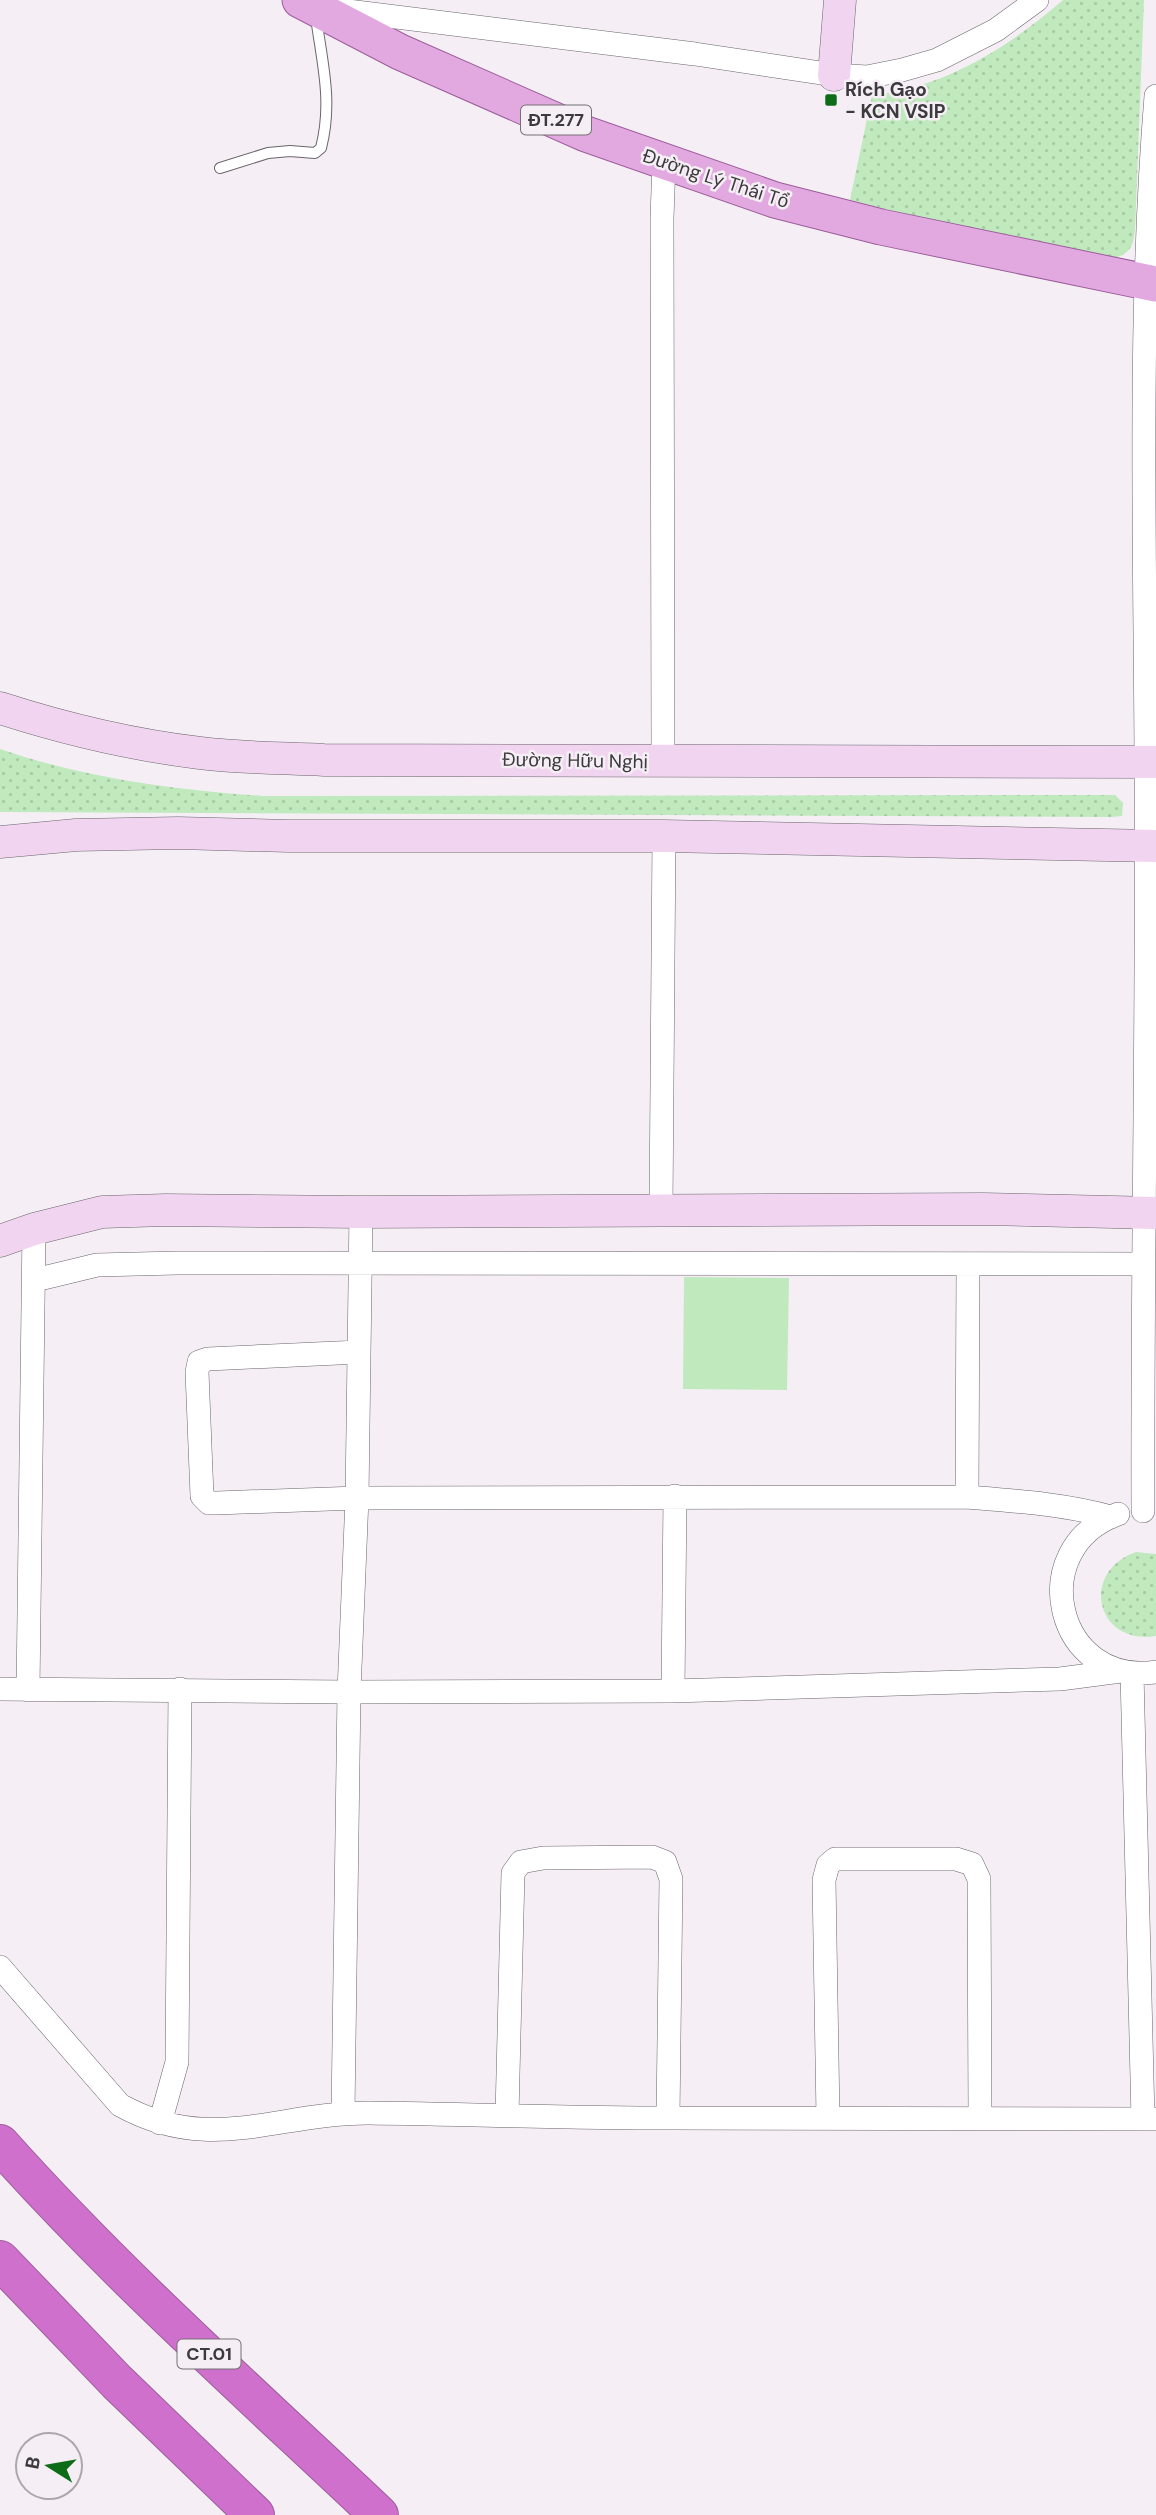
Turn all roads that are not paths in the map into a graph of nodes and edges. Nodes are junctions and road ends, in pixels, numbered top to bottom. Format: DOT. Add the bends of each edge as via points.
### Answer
graph roads {
  1 [pos="840,0"];
  2 [pos="1037,0"];
  3 [pos="310,2"];
  4 [pos="834,75"];
  5 [pos="1156,96"];
  6 [pos="664,162"];
  7 [pos="220,168"];
  8 [pos="1151,283"];
  9 [pos="1151,680"];
  10 [pos="0,708"];
  11 [pos="663,761"];
  12 [pos="1151,762"];
  13 [pos="664,836"];
  14 [pos="0,842"];
  15 [pos="1151,846"];
  16 [pos="661,1209"];
  17 [pos="361,1212"];
  18 [pos="1149,1213"];
  19 [pos="34,1230"];
  20 [pos="0,1241"];
  21 [pos="360,1264"];
  22 [pos="1142,1264"];
  23 [pos="968,1265"];
  24 [pos="34,1280"];
  25 [pos="359,1352"];
  26 [pos="676,1496"];
  27 [pos="967,1497"];
  28 [pos="357,1498"];
  29 [pos="1149,1512"];
  30 [pos="1111,1517"];
  31 [pos="1126,1672"];
  32 [pos="1156,1672"];
  33 [pos="0,1689"];
  34 [pos="180,1689"];
  35 [pos="28,1690"];
  36 [pos="673,1691"];
  37 [pos="349,1692"];
  38 [pos="0,1967"];
  39 [pos="343,2113"];
  40 [pos="507,2115"];
  41 [pos="828,2117"];
  42 [pos="668,2118"];
  43 [pos="979,2118"];
  44 [pos="1150,2119"];
  45 [pos="160,2123"];
  46 [pos="0,2126"];
  47 [pos="0,2144"];
  48 [pos="41,2190"];
  49 [pos="0,2260"];
  50 [pos="255,2515"];
  51 [pos="379,2515"];
  1 -- 4 [label="main road"];
  2 -- 4 [label="street" via="996,30 937,60 867,77"];
  3 -- 4 [label="street"];
  3 -- 6 [label="main road, Đường Lý Thái Tổ / ĐT.277" via="425,63 586,134"];
  3 -- 7 [label="lane" via="328,89 321,148 314,153 268,153"];
  5 -- 8 [label="street" via="1149,186"];
  6 -- 8 [label="main road, Đường Lý Thái Tổ / ĐT.277" via="775,200 881,227"];
  6 -- 11 [label="street"];
  8 -- 9 [label="street"];
  9 -- 12 [label="street"];
  10 -- 11 [label="main road, Đường Hữu Nghị" via="99,736 200,753 324,760"];
  11 -- 12 [label="main road, Đường Hữu Nghị"];
  12 -- 15 [label="street"];
  13 -- 14 [label="main road" via="178,834 76,835"];
  13 -- 15 [label="main road"];
  13 -- 16 [label="street"];
  15 -- 18 [label="street"];
  16 -- 17 [label="main road"];
  16 -- 18 [label="main road"];
  17 -- 19 [label="main road" via="102,1212"];
  17 -- 21 [label="street"];
  18 -- 22 [label="street"];
  19 -- 20 [label="main road"];
  19 -- 24 [label="street"];
  21 -- 23 [label="street"];
  21 -- 24 [label="street" via="97,1265"];
  21 -- 25 [label="street"];
  22 -- 23 [label="street"];
  22 -- 29 [label="street"];
  23 -- 27 [label="street"];
  24 -- 35 [label="street"];
  25 -- 28 [label="street"];
  25 -- 28 [label="street" via="208,1359 199,1362 197,1372 202,1496 209,1503"];
  26 -- 27 [label="street"];
  26 -- 28 [label="street"];
  26 -- 36 [label="street"];
  27 -- 30 [label="street" via="1037,1502"];
  28 -- 37 [label="street"];
  29 -- 30 [label="street"];
  30 -- 31 [label="street" via="1075,1546 1063,1572 1061,1600 1069,1627 1082,1647 1104,1664"];
  31 -- 32 [label="street"];
  31 -- 36 [label="street" via="1060,1679"];
  31 -- 44 [label="street"];
  33 -- 35 [label="street"];
  34 -- 35 [label="street"];
  34 -- 37 [label="street"];
  34 -- 45 [label="street" via="177,2062"];
  36 -- 37 [label="street"];
  37 -- 39 [label="street"];
  38 -- 45 [label="street" via="120,2105"];
  39 -- 40 [label="street"];
  39 -- 45 [label="street" via="220,2131"];
  40 -- 42 [label="street"];
  40 -- 42 [label="street" via="513,1873 521,1863 542,1858 652,1857 665,1862 671,1879"];
  41 -- 42 [label="street"];
  41 -- 43 [label="street"];
  41 -- 43 [label="street" via="824,1880 828,1865 835,1859 956,1859 972,1864 979,1879"];
  43 -- 44 [label="street"];
  46 -- 48 [label="highway, CT.01"];
  47 -- 48 [label="highway, CT.01"];
  48 -- 51 [label="highway, CT.01"];
  49 -- 50 [label="highway" via="117,2382"];
}
